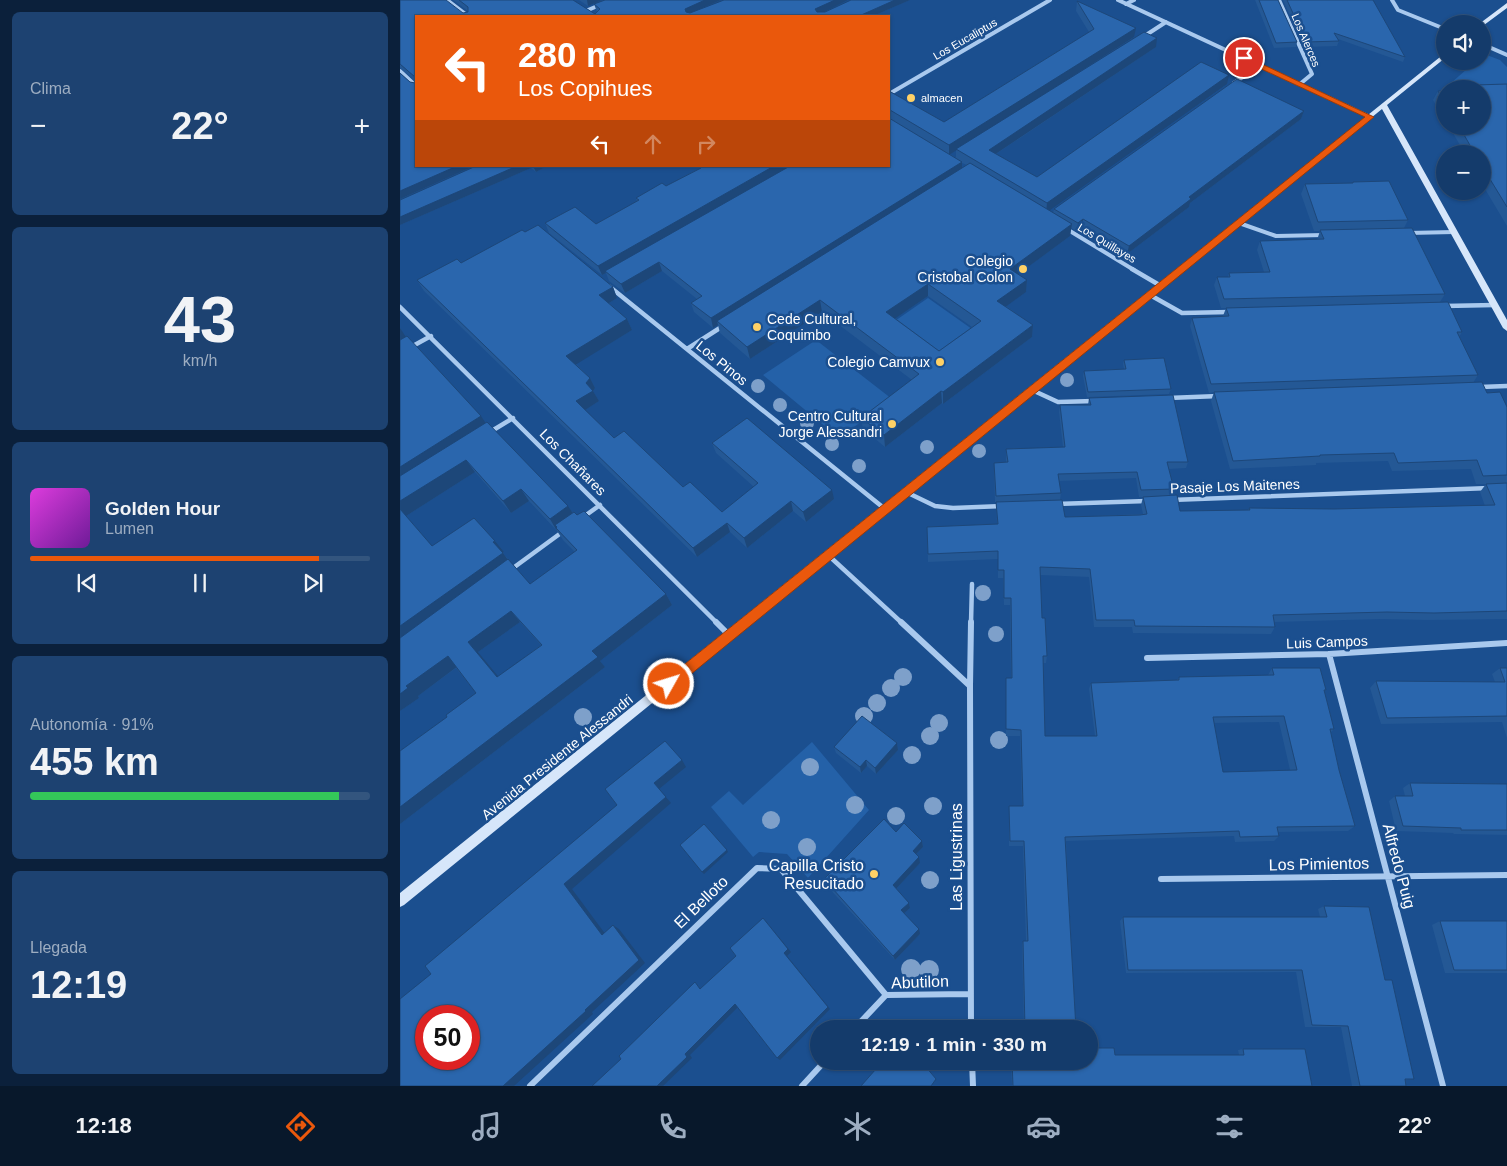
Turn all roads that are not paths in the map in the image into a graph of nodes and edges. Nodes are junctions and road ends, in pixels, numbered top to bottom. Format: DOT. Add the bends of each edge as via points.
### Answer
graph roads {
  1 [pos="447,0"];
  2 [pos="612,0"];
  3 [pos="1050,0"];
  4 [pos="1118,0"];
  5 [pos="1134,0"];
  6 [pos="1279,0"];
  7 [pos="1392,0"];
  8 [pos="1126,4"];
  9 [pos="580,5"];
  10 [pos="1507,5"];
  11 [pos="588,10"];
  12 [pos="593,13"];
  13 [pos="467,15"];
  14 [pos="1491,17"];
  15 [pos="1166,22"];
  16 [pos="1436,25"];
  17 [pos="1141,38"];
  18 [pos="1491,48"];
  19 [pos="1507,55"];
  20 [pos="1436,63"];
  21 [pos="1260,65"];
  22 [pos="400,71"];
  23 [pos="1300,84"];
  24 [pos="415,85"];
  25 [pos="1228,88"];
  26 [pos="890,93"];
  27 [pos="1384,106"];
  28 [pos="1370,117"];
  29 [pos="1239,223"];
  30 [pos="1063,227"];
  31 [pos="1455,232"];
  32 [pos="1405,233"];
  33 [pos="1326,234"];
  34 [pos="602,280"];
  35 [pos="1161,286"];
  36 [pos="1150,295"];
  37 [pos="1496,305"];
  38 [pos="1437,306"];
  39 [pos="400,307"];
  40 [pos="1241,312"];
  41 [pos="728,323"];
  42 [pos="1507,328"];
  43 [pos="431,336"];
  44 [pos="686,349"];
  45 [pos="400,353"];
  46 [pos="1507,386"];
  47 [pos="1477,387"];
  48 [pos="1032,390"];
  49 [pos="1228,396"];
  50 [pos="1158,399"];
  51 [pos="1098,401"];
  52 [pos="513,418"];
  53 [pos="481,438"];
  54 [pos="1497,487"];
  55 [pos="906,492"];
  56 [pos="1151,500"];
  57 [pos="1161,500"];
  58 [pos="1052,504"];
  59 [pos="600,505"];
  60 [pos="1013,506"];
  61 [pos="885,509"];
  62 [pos="576,522"];
  63 [pos="568,528"];
  64 [pos="828,555"];
  65 [pos="504,574"];
  66 [pos="972,584"];
  67 [pos="729,636"];
  68 [pos="1507,643"];
  69 [pos="1329,654"];
  70 [pos="1148,658"];
  71 [pos="970,686"];
  72 [pos="1507,875"];
  73 [pos="1388,876"];
  74 [pos="1161,880"];
  75 [pos="400,901"];
  76 [pos="886,994"];
  77 [pos="970,994"];
  78 [pos="862,1020"];
  79 [pos="971,1020"];
  80 [pos="816,1070"];
  81 [pos="972,1070"];
  82 [pos="530,1086"];
  83 [pos="802,1086"];
  84 [pos="973,1086"];
  85 [pos="1443,1086"];
  1 -- 13 [label="street"];
  2 -- 11 [label="street"];
  3 -- 26 [label="street, Los Eucaliptus"];
  4 -- 8 [label="street"];
  5 -- 8 [label="street"];
  6 -- 23 [label="street, Los Alerces" via="1312,74"];
  7 -- 16 [label="street" via="1398,10"];
  8 -- 15 [label="street"];
  9 -- 11 [label="street"];
  10 -- 14 [label="main road"];
  11 -- 12 [label="street"];
  15 -- 17 [label="street"];
  15 -- 21 [label="street"];
  18 -- 19 [label="street"];
  20 -- 27 [label="main road, Avenida Presidente Alessandri"];
  21 -- 23 [label="street"];
  21 -- 25 [label="street"];
  22 -- 24 [label="street"];
  23 -- 28 [label="street"];
  27 -- 28 [label="main road, Avenida Presidente Alessandri"];
  27 -- 31 [label="main road"];
  28 -- 29 [label="main road, Avenida Presidente Alessandri"];
  29 -- 33 [label="street" via="1276,236"];
  29 -- 35 [label="main road, Avenida Presidente Alessandri"];
  30 -- 35 [label="street, Los Quillayes"];
  31 -- 32 [label="street"];
  31 -- 37 [label="main road"];
  34 -- 44 [label="street, Los Pinos"];
  35 -- 36 [label="main road, Avenida Presidente Alessandri"];
  36 -- 40 [label="street" via="1182,313"];
  36 -- 48 [label="main road, Avenida Presidente Alessandri"];
  37 -- 38 [label="street"];
  37 -- 42 [label="main road"];
  39 -- 43 [label="street, Los Chañares"];
  41 -- 44 [label="street"];
  43 -- 45 [label="street"];
  43 -- 52 [label="street, Los Chañares"];
  44 -- 61 [label="street, Los Pinos"];
  46 -- 47 [label="street"];
  48 -- 51 [label="street" via="1058,402"];
  48 -- 55 [label="main road, Avenida Presidente Alessandri"];
  49 -- 50 [label="street"];
  52 -- 53 [label="street"];
  52 -- 59 [label="street, Los Chañares"];
  54 -- 57 [label="street, Pasaje Los Maitenes"];
  55 -- 60 [label="street" via="935,506"];
  55 -- 61 [label="main road, Avenida Presidente Alessandri"];
  56 -- 58 [label="street, Pasaje Los Maitenes"];
  59 -- 62 [label="street"];
  59 -- 67 [label="street, Los Chañares"];
  61 -- 64 [label="main road, Avenida Presidente Alessandri"];
  63 -- 65 [label="street"];
  64 -- 67 [label="main road, Avenida Presidente Alessandri"];
  64 -- 71 [label="street"];
  66 -- 71 [label="street, Las Ligustrinas"];
  67 -- 75 [label="main road, Avenida Presidente Alessandri"];
  68 -- 69 [label="street, Luis Campos"];
  69 -- 70 [label="street, Luis Campos"];
  69 -- 73 [label="street, Alfredo Puig"];
  71 -- 77 [label="street, Las Ligustrinas"];
  72 -- 73 [label="street, Los Pimientos"];
  73 -- 74 [label="street, Los Pimientos"];
  73 -- 85 [label="street, Alfredo Puig"];
  76 -- 77 [label="street, Abutilon"];
  76 -- 78 [label="street, Abutilon"];
  76 -- 82 [label="street, El Belloto" via="780,868 757,868"];
  77 -- 79 [label="street, Las Ligustrinas"];
  80 -- 83 [label="street"];
  81 -- 84 [label="street"];
}
